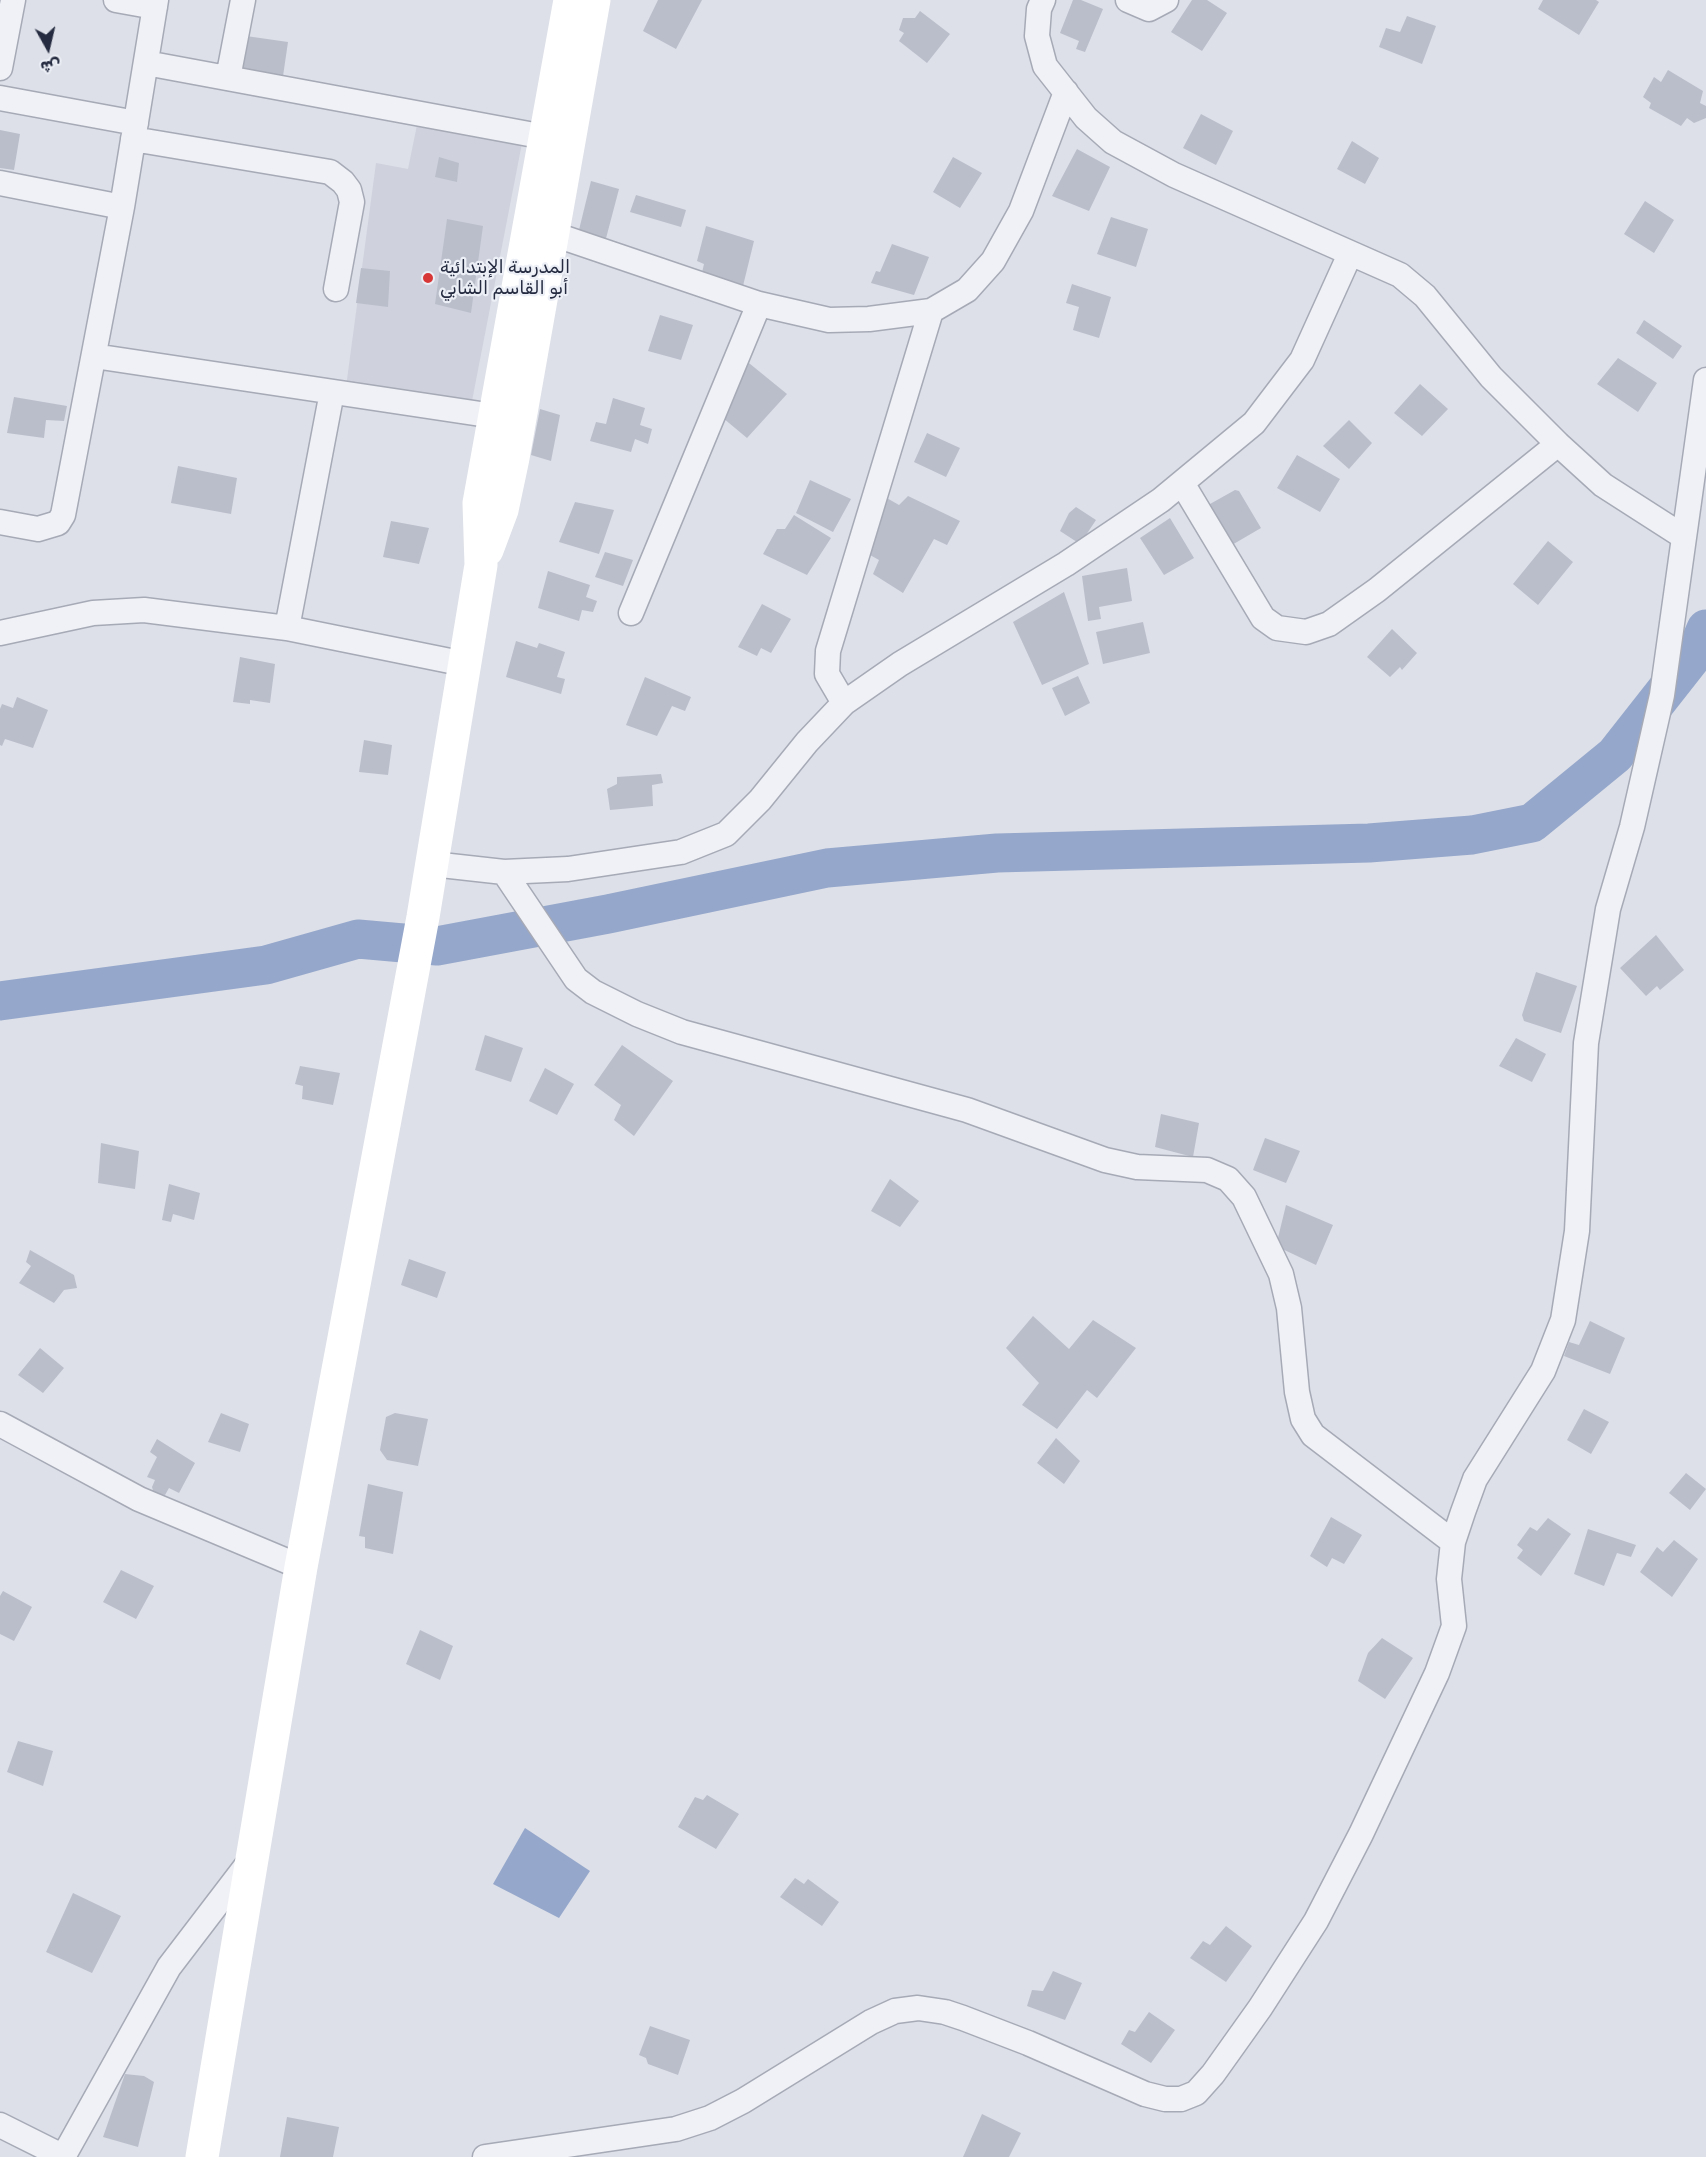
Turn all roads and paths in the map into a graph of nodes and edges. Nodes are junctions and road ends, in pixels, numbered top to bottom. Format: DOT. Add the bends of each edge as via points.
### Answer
graph roads {
  1 [pos="13,0"];
  2 [pos="116,0"];
  3 [pos="243,0"];
  4 [pos="570,0"];
  5 [pos="594,0"];
  6 [pos="1043,0"];
  7 [pos="1128,0"];
  8 [pos="1166,0"];
  9 [pos="156,3"];
  10 [pos="146,63"];
  11 [pos="0,68"];
  12 [pos="228,78"];
  13 [pos="1066,92"];
  14 [pos="0,98"];
  15 [pos="134,131"];
  16 [pos="545,137"];
  17 [pos="0,183"];
  18 [pos="122,207"];
  19 [pos="553,234"];
  20 [pos="1350,254"];
  21 [pos="336,289"];
  22 [pos="759,304"];
  23 [pos="932,311"];
  24 [pos="94,356"];
  25 [pos="1706,381"];
  26 [pos="332,392"];
  27 [pos="494,416"];
  28 [pos="1558,444"];
  29 [pos="1182,483"];
  30 [pos="0,522"];
  31 [pos="1684,537"];
  32 [pos="481,565"];
  33 [pos="631,613"];
  34 [pos="287,628"];
  35 [pos="0,633"];
  36 [pos="465,664"];
  37 [pos="844,704"];
  38 [pos="432,864"];
  39 [pos="504,872"];
  40 [pos="0,1424"];
  41 [pos="1453,1542"];
  42 [pos="301,1567"];
  43 [pos="254,1857"];
  44 [pos="0,2125"];
  45 [pos="63,2157"];
  46 [pos="202,2157"];
  47 [pos="485,2157"];
  1 -- 11 [label="street"];
  2 -- 9 [label="street"];
  3 -- 12 [label="street"];
  4 -- 16 [label="main road"];
  5 -- 19 [label="main road"];
  6 -- 13 [label="street" via="1037,36 1045,66"];
  7 -- 8 [label="street" via="1149,9"];
  9 -- 10 [label="street"];
  10 -- 12 [label="street"];
  10 -- 15 [label="street"];
  12 -- 16 [label="street"];
  13 -- 20 [label="street" via="1086,118 1113,142 1174,175"];
  13 -- 23 [label="street" via="1021,211 993,261 967,290"];
  14 -- 15 [label="street"];
  15 -- 18 [label="street"];
  15 -- 21 [label="street" via="330,172 343,182 351,202"];
  16 -- 27 [label="main road"];
  17 -- 18 [label="street"];
  18 -- 24 [label="street"];
  19 -- 22 [label="street"];
  19 -- 32 [label="main road" via="502,510"];
  20 -- 28 [label="street" via="1400,274 1425,296 1491,377"];
  20 -- 29 [label="street" via="1302,360 1254,423"];
  22 -- 23 [label="street" via="829,320 869,320"];
  22 -- 33 [label="street"];
  23 -- 37 [label="street" via="828,651 827,674"];
  24 -- 26 [label="street"];
  24 -- 30 [label="street" via="63,515 58,523 38,529"];
  25 -- 31 [label="street"];
  26 -- 27 [label="street"];
  26 -- 34 [label="street"];
  27 -- 32 [label="main road" via="479,503"];
  28 -- 29 [label="street" via="1377,590 1329,624 1306,632 1277,628 1263,618"];
  28 -- 31 [label="street" via="1603,484"];
  29 -- 37 [label="street" via="1066,564 900,664"];
  31 -- 41 [label="street" via="1662,695 1632,827 1608,909 1586,1043 1577,1231 1563,1320 1543,1371 1475,1479"];
  32 -- 36 [label="main road"];
  34 -- 35 [label="street" via="144,610 93,613"];
  34 -- 36 [label="street"];
  36 -- 38 [label="main road"];
  37 -- 39 [label="street" via="726,834 681,852 568,869"];
  38 -- 39 [label="street"];
  38 -- 42 [label="main road"];
  39 -- 41 [label="street" via="576,979 638,1014 693,1035 967,1110 1105,1160 1137,1167 1207,1170 1228,1179 1244,1197 1281,1274 1303,1419 1313,1435"];
  40 -- 42 [label="street" via="139,1499"];
  41 -- 47 [label="street" via="1449,1579 1454,1626 1450,1640 1362,1834 1316,1921 1260,2008 1196,2093 1181,2099 1144,2094 985,2026 945,2012 918,2008 871,2022 710,2118 676,2129"];
  42 -- 43 [label="main road"];
  43 -- 45 [label="street" via="169,1967"];
  43 -- 46 [label="main road"];
  44 -- 45 [label="street"];
}
